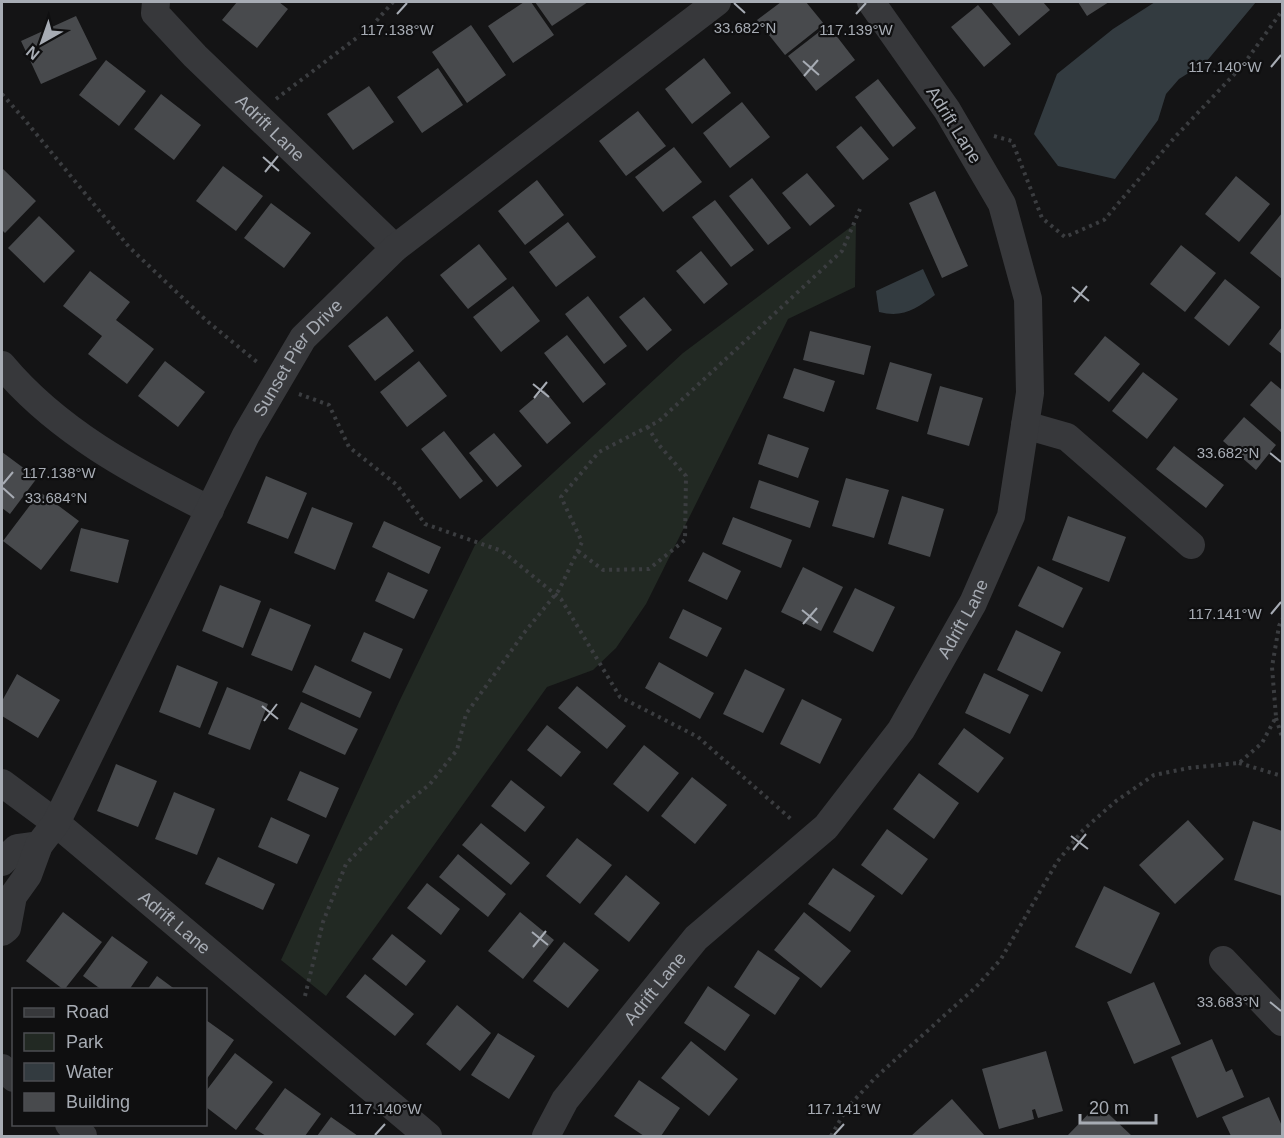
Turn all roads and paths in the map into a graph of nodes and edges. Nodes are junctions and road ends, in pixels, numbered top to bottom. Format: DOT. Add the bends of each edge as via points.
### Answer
graph roads {
  1 [pos="156,2"];
  2 [pos="393,2"];
  3 [pos="717,2"];
  4 [pos="871,2"];
  5 [pos="1282,11"];
  6 [pos="2,94"];
  7 [pos="276,100"];
  8 [pos="987,135"];
  9 [pos="860,209"];
  10 [pos="395,248"];
  11 [pos="258,363"];
  12 [pos="2,365"];
  13 [pos="292,391"];
  14 [pos="1025,425"];
  15 [pos="647,426"];
  16 [pos="210,510"];
  17 [pos="1191,545"];
  18 [pos="578,551"];
  19 [pos="1282,619"];
  20 [pos="1276,717"];
  21 [pos="1282,737"];
  22 [pos="1239,763"];
  23 [pos="1282,776"];
  24 [pos="2,783"];
  25 [pos="791,819"];
  26 [pos="56,823"];
  27 [pos="39,845"];
  28 [pos="2,862"];
  29 [pos="7,891"];
  30 [pos="2,932"];
  31 [pos="1223,960"];
  32 [pos="305,996"];
  33 [pos="1282,1022"];
  34 [pos="70,1126"];
  35 [pos="83,1137"];
  36 [pos="428,1137"];
  37 [pos="546,1137"];
  38 [pos="831,1137"];
  1 -- 10 [label="street, Adrift Lane" via="155,13 195,56"];
  2 -- 7 [label="path" via="371,27"];
  3 -- 10 [label="street, Sunset Pier Drive"];
  4 -- 14 [label="street, Adrift Lane" via="947,110 1002,204 1028,299 1030,393"];
  5 -- 8 [label="path" via="1243,65 1104,220 1065,237 1042,218 1012,141"];
  6 -- 11 [label="path" via="129,247"];
  9 -- 15 [label="path" via="842,251 658,421"];
  10 -- 16 [label="street, Sunset Pier Drive" via="303,338 246,435"];
  12 -- 16 [label="street" via="76,435 146,478"];
  13 -- 25 [label="path" via="329,405 349,447 397,485 425,524 502,551 561,599 620,697 698,737"];
  14 -- 17 [label="street" via="1067,436"];
  14 -- 37 [label="street, Adrift Lane" via="1011,516 973,603 901,730 826,827 696,938 565,1100"];
  15 -- 18 [label="path" via="599,452 561,497 582,542"];
  15 -- 18 [label="path" via="686,476 685,540 649,569 603,570"];
  16 -- 26 [label="street, Sunset Pier Drive"];
  18 -- 32 [label="path" via="559,590 466,714 458,750 430,784 398,810 346,864 323,922"];
  19 -- 20 [label="path" via="1272,667"];
  20 -- 21 [label="path"];
  20 -- 22 [label="path" via="1262,743"];
  22 -- 23 [label="path"];
  22 -- 38 [label="path" via="1154,776 1116,801 1083,830 1057,862 1001,959 976,987 875,1078 847,1108"];
  24 -- 26 [label="street, Adrift Lane"];
  26 -- 27 [label="street, Sunset Pier Drive"];
  26 -- 36 [label="street, Adrift Lane"];
  27 -- 28 [label="street" via="17,848"];
  27 -- 29 [label="street, Sunset Pier Drive" via="28,875"];
  29 -- 30 [label="street" via="7,928"];
  31 -- 33 [label="street"];
  34 -- 35 [label="street"];
}
